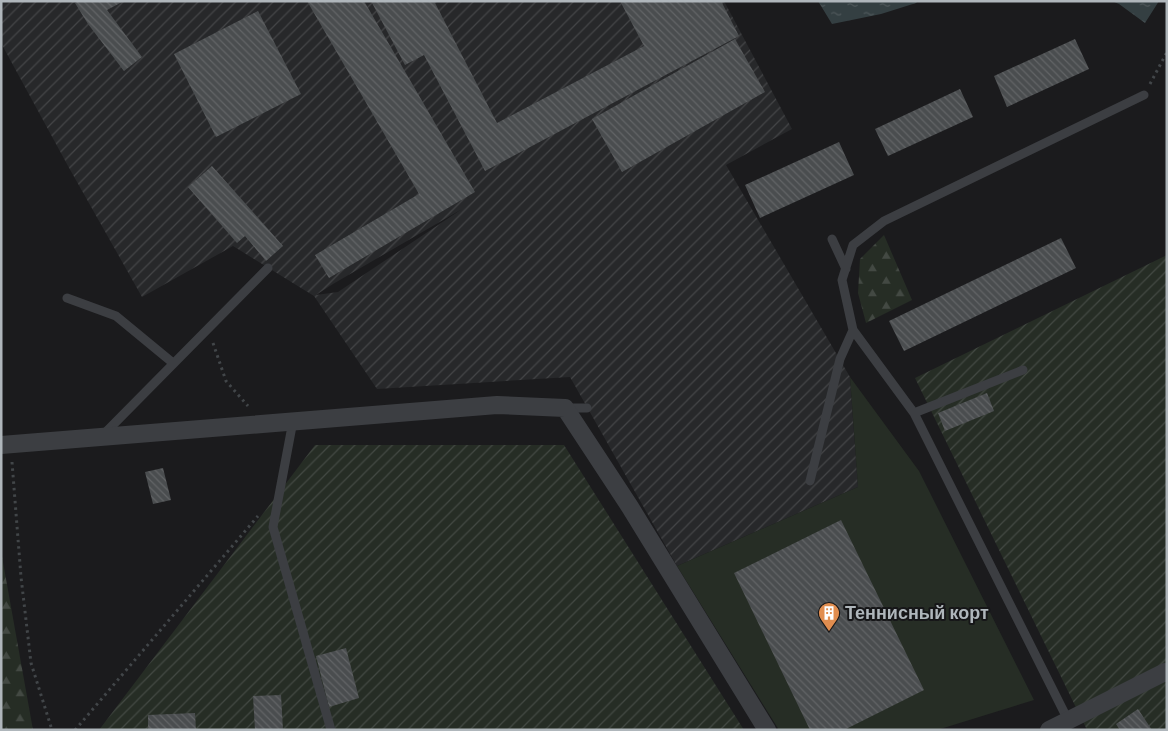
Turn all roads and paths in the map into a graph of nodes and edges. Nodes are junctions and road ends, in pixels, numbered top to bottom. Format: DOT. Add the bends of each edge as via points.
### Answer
graph roads {
  1 [pos="1167,52"];
  2 [pos="1144,95"];
  3 [pos="832,239"];
  4 [pos="268,268"];
  5 [pos="846,268"];
  6 [pos="67,298"];
  7 [pos="214,322"];
  8 [pos="853,330"];
  9 [pos="173,364"];
  10 [pos="1023,370"];
  11 [pos="565,408"];
  12 [pos="588,408"];
  13 [pos="250,409"];
  14 [pos="914,413"];
  15 [pos="293,421"];
  16 [pos="101,437"];
  17 [pos="1,445"];
  18 [pos="810,481"];
  19 [pos="14,484"];
  20 [pos="260,508"];
  21 [pos="1167,673"];
  22 [pos="1068,720"];
  23 [pos="52,730"];
  24 [pos="74,730"];
  25 [pos="331,730"];
  26 [pos="767,730"];
  27 [pos="1049,730"];
  1 -- 2 [label="path"];
  2 -- 5 [label="lane" via="884,221 853,245"];
  3 -- 5 [label="lane"];
  4 -- 7 [label="lane"];
  5 -- 8 [label="lane" via="842,280"];
  6 -- 9 [label="lane" via="116,316"];
  7 -- 9 [label="lane"];
  7 -- 13 [label="path" via="213,346 226,381"];
  8 -- 14 [label="lane"];
  8 -- 18 [label="lane" via="840,359"];
  9 -- 16 [label="lane"];
  10 -- 14 [label="lane"];
  11 -- 12 [label="lane"];
  11 -- 15 [label="street" via="497,405"];
  11 -- 26 [label="street"];
  14 -- 22 [label="lane"];
  15 -- 16 [label="street"];
  15 -- 25 [label="lane" via="273,527"];
  16 -- 17 [label="street"];
  19 -- 23 [label="path" via="31,663"];
  20 -- 24 [label="path" via="258,517"];
  21 -- 22 [label="street"];
  22 -- 27 [label="street"];
}
